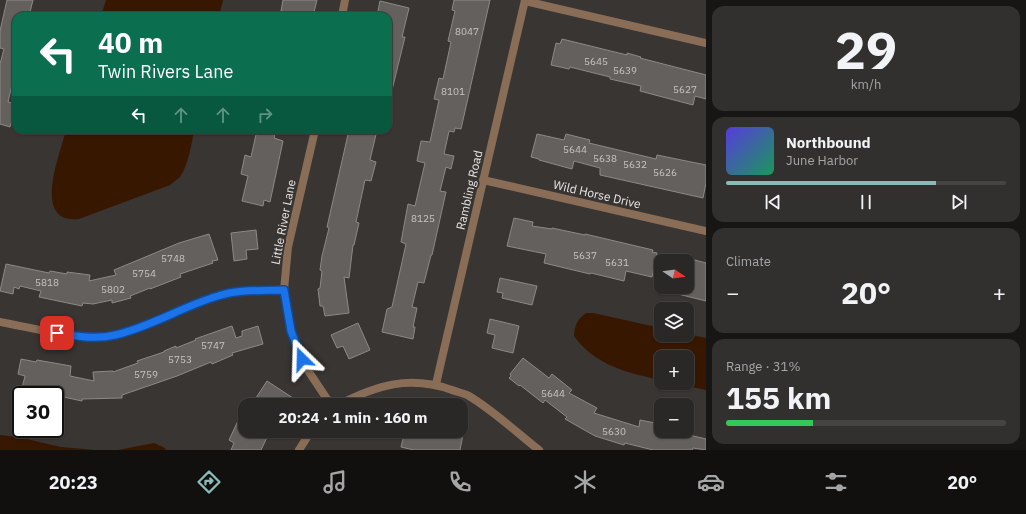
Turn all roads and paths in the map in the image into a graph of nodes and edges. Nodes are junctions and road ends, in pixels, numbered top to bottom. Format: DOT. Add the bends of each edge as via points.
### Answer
graph roads {
  1 [pos="345,0"];
  2 [pos="525,0"];
  3 [pos="343,12"];
  4 [pos="706,43"];
  5 [pos="314,134"];
  6 [pos="483,180"];
  7 [pos="706,231"];
  8 [pos="284,290"];
  9 [pos="0,322"];
  10 [pos="436,384"];
  11 [pos="326,398"];
  12 [pos="352,398"];
  13 [pos="306,438"];
  14 [pos="299,450"];
  15 [pos="539,450"];
  1 -- 3 [label="street"];
  2 -- 4 [label="street"];
  2 -- 6 [label="street, Rambling Road"];
  5 -- 8 [label="street, Little River Lane" via="288,247"];
  6 -- 7 [label="street, Wild Horse Drive"];
  6 -- 10 [label="street, Rambling Road"];
  8 -- 9 [label="street" via="235,292 217,296 135,329 100,337 78,336"];
  8 -- 11 [label="street, Little River Lane" via="291,331 298,349 307,369"];
  10 -- 12 [label="street" via="404,383 380,386"];
  10 -- 15 [label="street" via="468,395"];
  13 -- 14 [label="street"];
}
